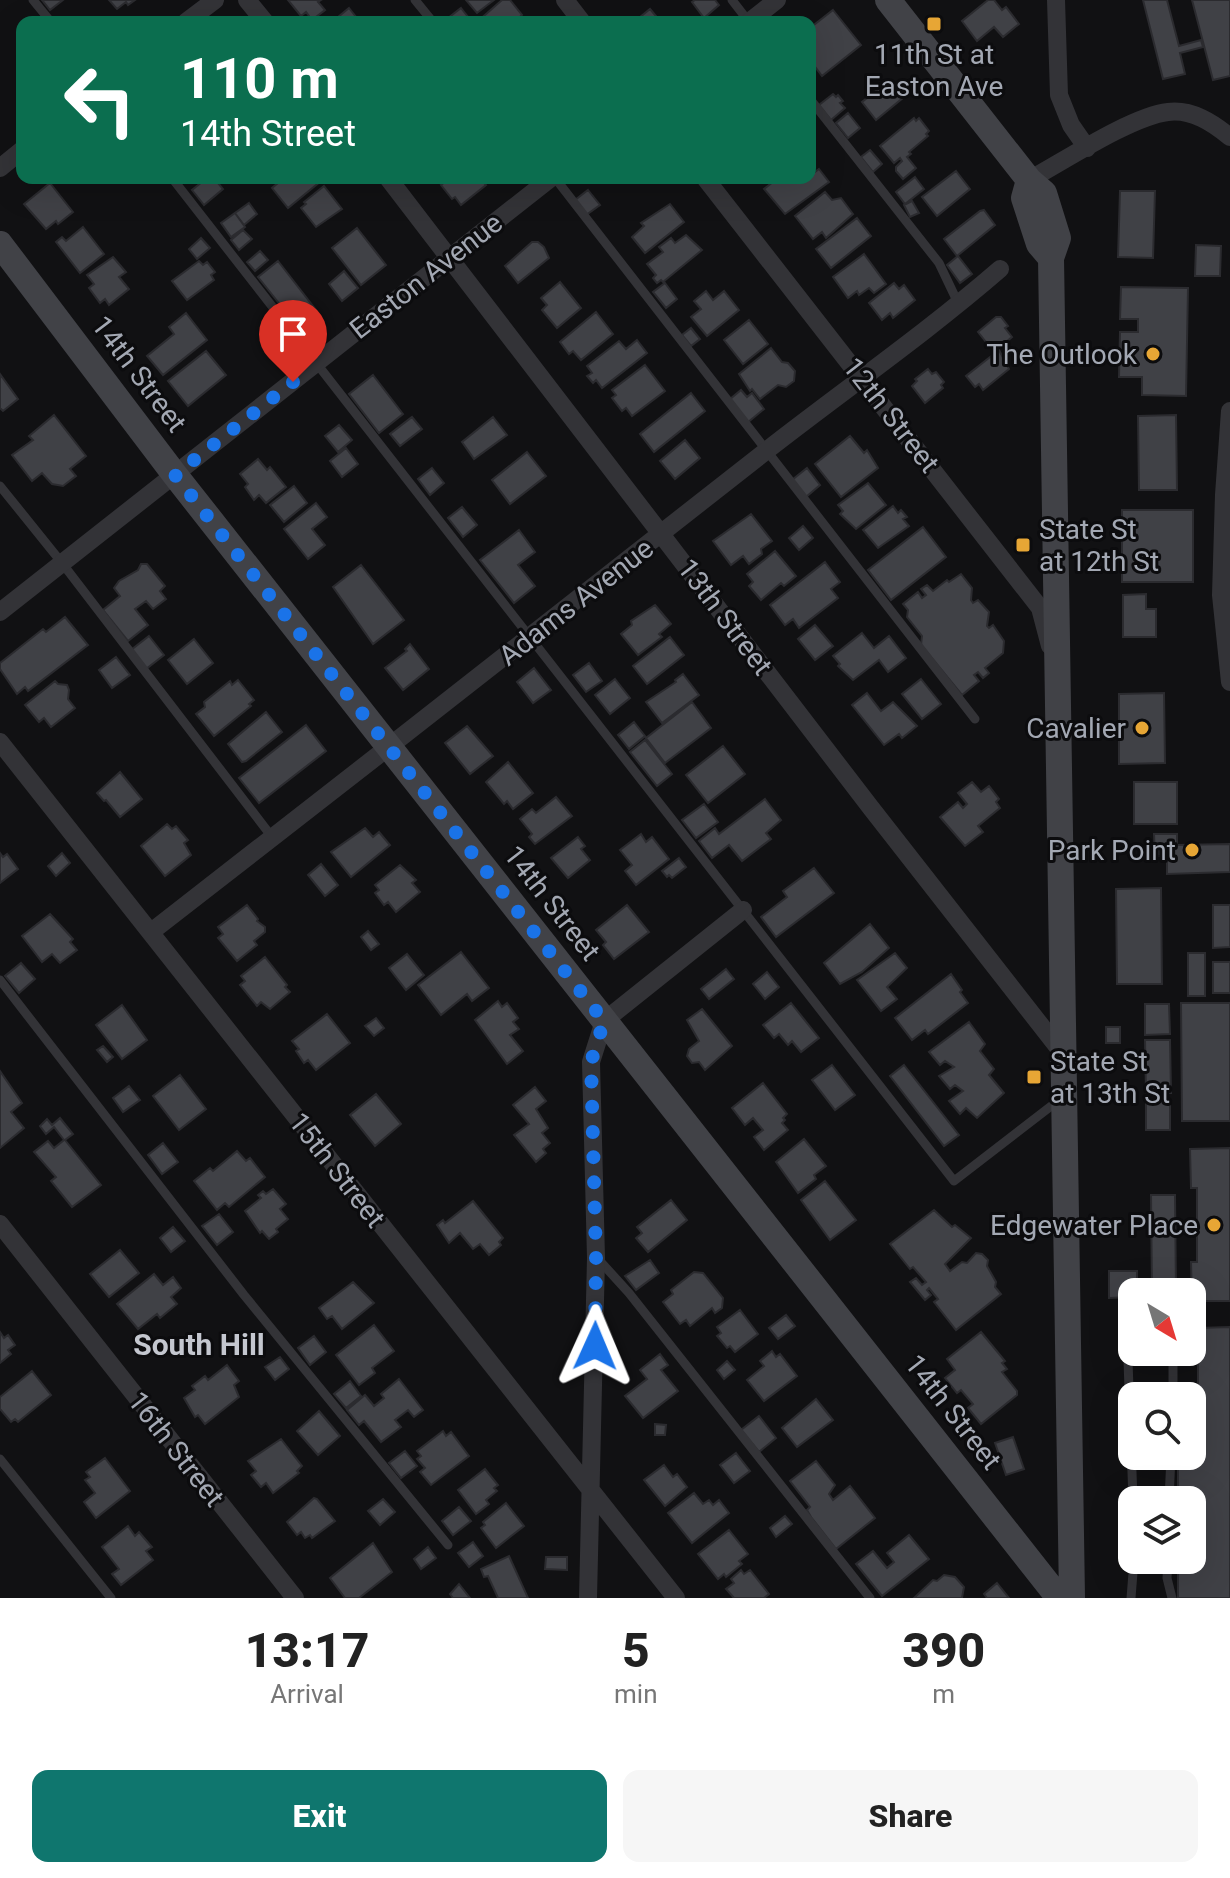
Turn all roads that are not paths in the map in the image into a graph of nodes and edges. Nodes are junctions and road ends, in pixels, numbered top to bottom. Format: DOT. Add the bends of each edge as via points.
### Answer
graph roads {
  1 [pos="33,0"];
  2 [pos="215,0"];
  3 [pos="247,0"];
  4 [pos="415,0"];
  5 [pos="565,0"];
  6 [pos="732,0"];
  7 [pos="777,0"];
  8 [pos="888,0"];
  9 [pos="1056,0"];
  10 [pos="46,16"];
  11 [pos="194,16"];
  12 [pos="260,16"];
  13 [pos="428,16"];
  14 [pos="577,16"];
  15 [pos="744,16"];
  16 [pos="757,16"];
  17 [pos="816,107"];
  18 [pos="1230,137"];
  19 [pos="1087,148"];
  20 [pos="16,155"];
  21 [pos="0,168"];
  22 [pos="1029,180"];
  23 [pos="177,184"];
  24 [pos="393,184"];
  25 [pos="545,184"];
  26 [pos="558,184"];
  27 [pos="710,184"];
  28 [pos="0,244"];
  29 [pos="451,257"];
  30 [pos="1000,269"];
  31 [pos="959,305"];
  32 [pos="316,363"];
  33 [pos="862,378"];
  34 [pos="1230,411"];
  35 [pos="765,452"];
  36 [pos="175,475"];
  37 [pos="0,486"];
  38 [pos="662,535"];
  39 [pos="62,563"];
  40 [pos="0,612"];
  41 [pos="531,638"];
  42 [pos="1056,664"];
  43 [pos="1230,682"];
  44 [pos="975,719"];
  45 [pos="0,742"];
  46 [pos="390,748"];
  47 [pos="273,838"];
  48 [pos="743,910"];
  49 [pos="151,932"];
  50 [pos="0,980"];
  51 [pos="604,1021"];
  52 [pos="1064,1055"];
  53 [pos="1065,1096"];
  54 [pos="0,1224"];
  55 [pos="596,1258"];
  56 [pos="1128,1366"];
  57 [pos="0,1459"];
  58 [pos="1132,1486"];
  59 [pos="592,1493"];
  60 [pos="448,1545"];
  61 [pos="1133,1574"];
  62 [pos="1167,1574"];
  63 [pos="111,1598"];
  64 [pos="295,1598"];
  65 [pos="588,1598"];
  66 [pos="676,1598"];
  67 [pos="870,1598"];
  68 [pos="1059,1598"];
  69 [pos="1072,1598"];
  70 [pos="1131,1598"];
  71 [pos="1172,1598"];
  1 -- 10 [label="lane"];
  2 -- 11 [label="street"];
  3 -- 12 [label="street"];
  4 -- 13 [label="lane"];
  5 -- 14 [label="street"];
  6 -- 15 [label="lane"];
  7 -- 16 [label="street"];
  8 -- 22 [label="street"];
  9 -- 19 [label="street" via="1059,95"];
  17 -- 31 [label="lane" via="939,263"];
  18 -- 19 [label="street" via="1191,114 1170,111 1142,118"];
  19 -- 22 [label="street"];
  20 -- 21 [label="street"];
  22 -- 42 [label="street" via="1044,193 1058,238 1051,258"];
  23 -- 32 [label="lane"];
  24 -- 29 [label="street, 13th Street"];
  25 -- 29 [label="street, Easton Avenue"];
  26 -- 35 [label="lane"];
  27 -- 33 [label="street, 12th Street"];
  28 -- 36 [label="street, 14th Street"];
  29 -- 32 [label="street, Easton Avenue"];
  29 -- 38 [label="street, 13th Street"];
  30 -- 31 [label="street, Adams Avenue"];
  31 -- 33 [label="street, Adams Avenue"];
  32 -- 36 [label="street, Easton Avenue"];
  32 -- 41 [label="lane"];
  33 -- 35 [label="street, Adams Avenue"];
  33 -- 42 [label="street, 12th Street" via="1040,608"];
  34 -- 43 [label="street" via="1221,595"];
  35 -- 38 [label="street, Adams Avenue"];
  35 -- 44 [label="lane"];
  36 -- 39 [label="street, Easton Avenue"];
  36 -- 46 [label="street, 14th Street"];
  37 -- 39 [label="lane"];
  38 -- 41 [label="street, Adams Avenue"];
  38 -- 52 [label="street, 13th Street"];
  39 -- 40 [label="street, Easton Avenue"];
  39 -- 47 [label="lane"];
  41 -- 46 [label="street, Adams Avenue"];
  41 -- 48 [label="lane"];
  42 -- 52 [label="street"];
  45 -- 49 [label="street, 15th Street"];
  46 -- 47 [label="street, Adams Avenue"];
  46 -- 51 [label="street, 14th Street"];
  47 -- 49 [label="street, Adams Avenue"];
  48 -- 51 [label="street"];
  48 -- 53 [label="lane" via="954,1181"];
  49 -- 59 [label="street, 15th Street"];
  50 -- 60 [label="lane" via="244,1295"];
  51 -- 55 [label="street" via="591,1062"];
  51 -- 68 [label="street, 14th Street"];
  52 -- 53 [label="street"];
  53 -- 69 [label="street"];
  54 -- 64 [label="street, 16th Street"];
  55 -- 59 [label="street"];
  55 -- 67 [label="lane"];
  56 -- 58 [label="lane"];
  57 -- 63 [label="lane"];
  59 -- 65 [label="street"];
  59 -- 66 [label="street, 15th Street"];
  61 -- 70 [label="lane"];
  62 -- 71 [label="lane"];
}
